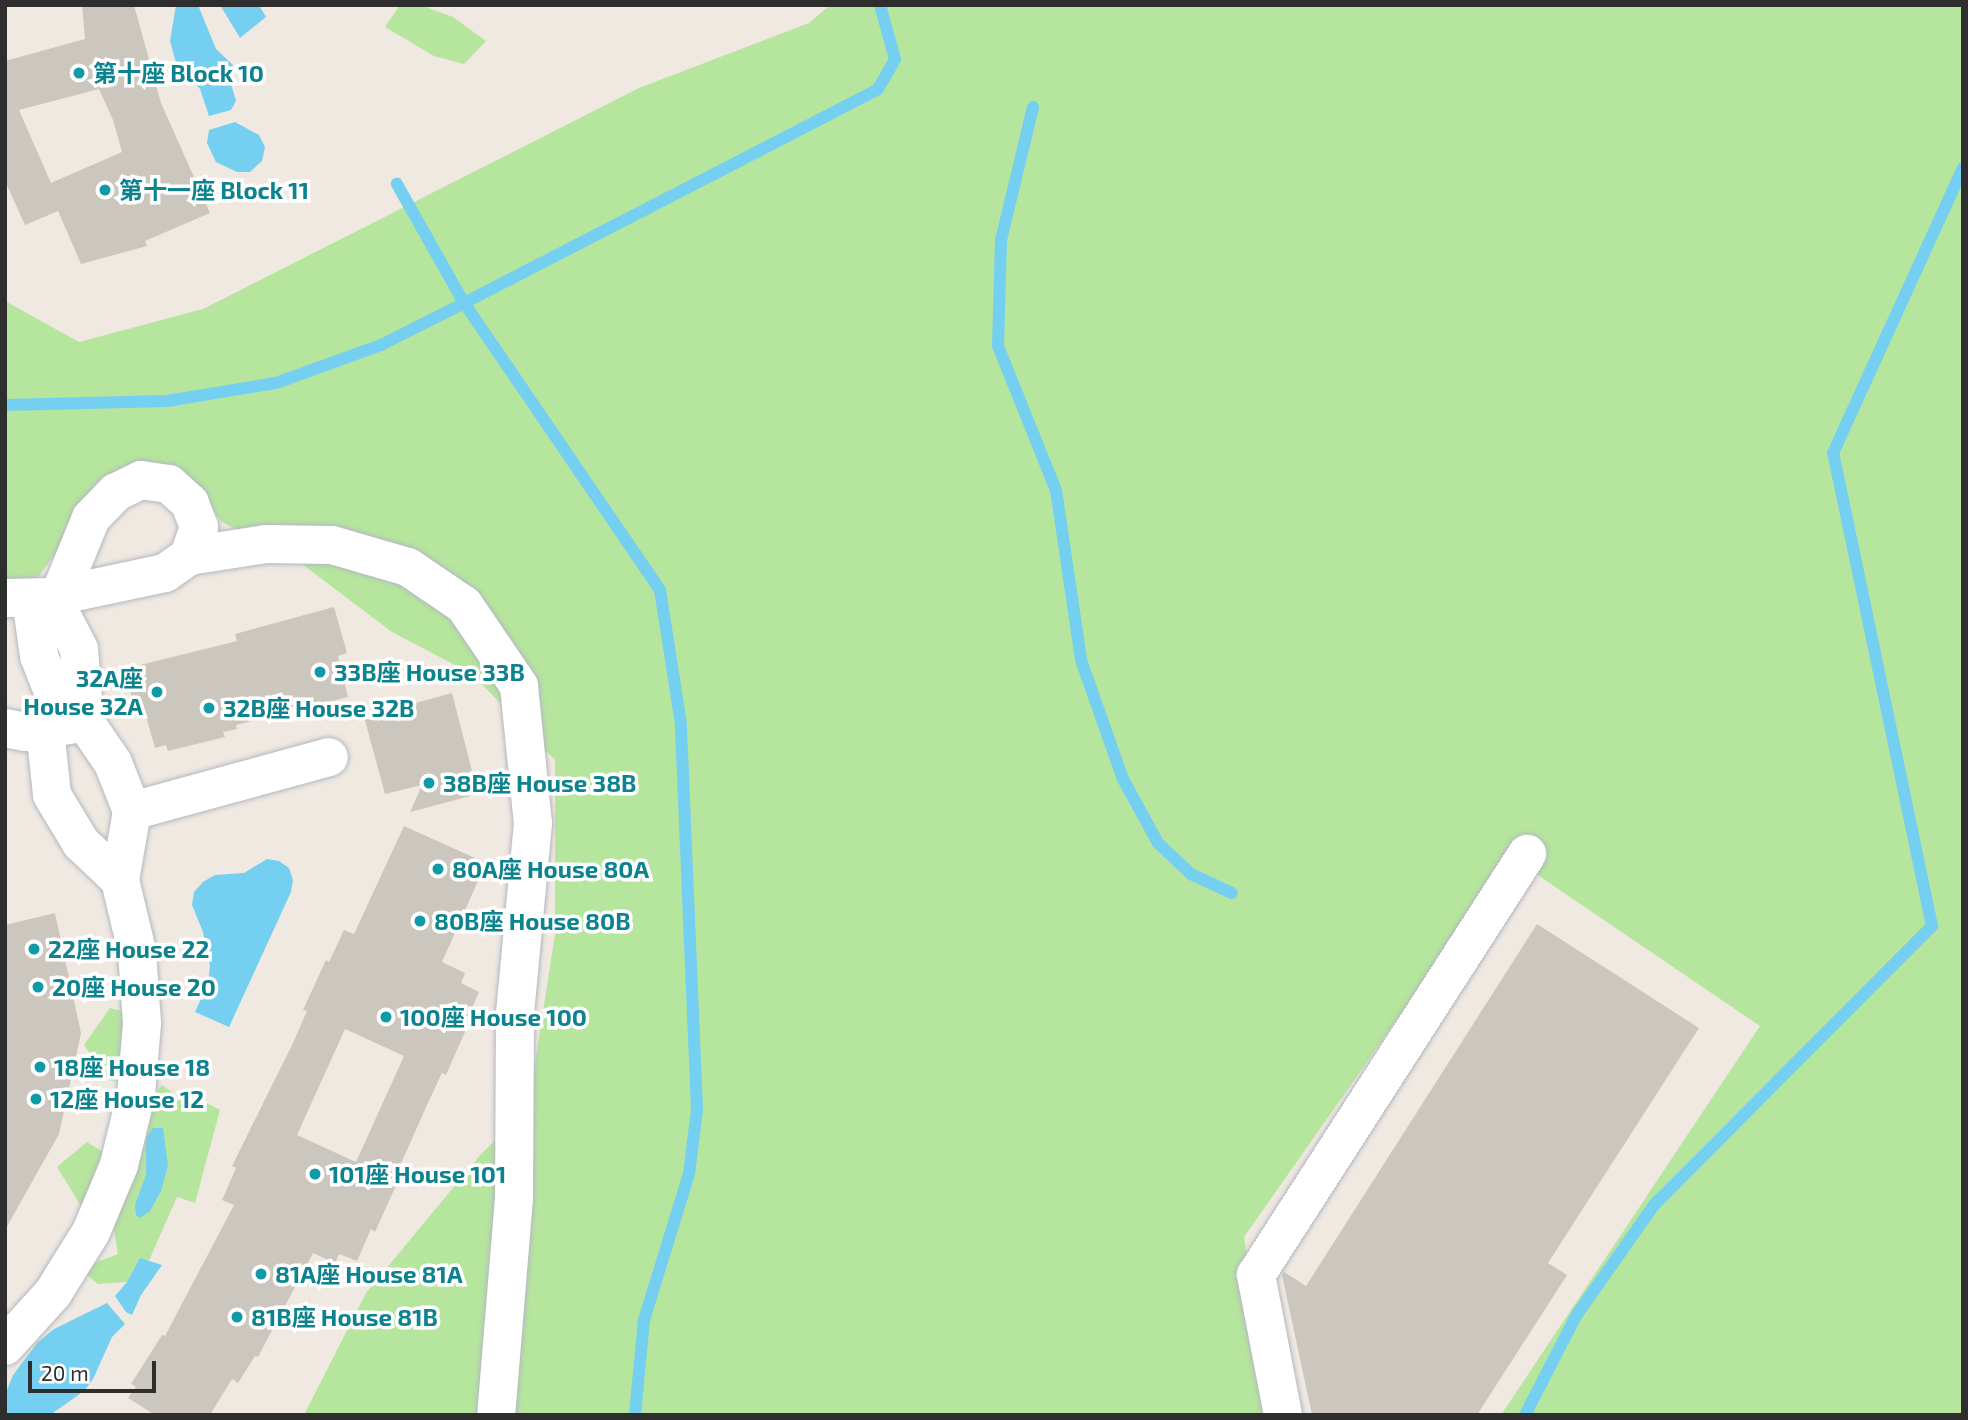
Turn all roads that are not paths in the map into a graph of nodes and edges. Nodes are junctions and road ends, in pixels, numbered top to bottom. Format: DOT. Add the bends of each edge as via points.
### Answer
graph roads {
  1 [pos="189,556"];
  2 [pos="37,597"];
  3 [pos="65,725"];
  4 [pos="5,727"];
  5 [pos="329,757"];
  6 [pos="132,811"];
  7 [pos="1527,854"];
  8 [pos="120,880"];
  9 [pos="5,1346"];
  10 [pos="496,1415"];
  11 [pos="1283,1415"];
  1 -- 2 [label="street" via="164,573"];
  1 -- 2 [label="street" via="200,527 190,503 169,484 141,480 116,492 91,518"];
  1 -- 10 [label="street" via="266,544 332,545 408,567 464,604 519,686 533,823 515,1012 514,1198"];
  2 -- 3 [label="street" via="39,656"];
  3 -- 4 [label="street" via="26,732"];
  3 -- 6 [label="street" via="113,763"];
  3 -- 8 [label="street" via="52,795 81,843"];
  5 -- 6 [label="street"];
  6 -- 8 [label="street"];
  7 -- 11 [label="street" via="1256,1275"];
  8 -- 9 [label="street" via="137,951 142,1023 136,1095 119,1165 91,1232 53,1293"];
}
